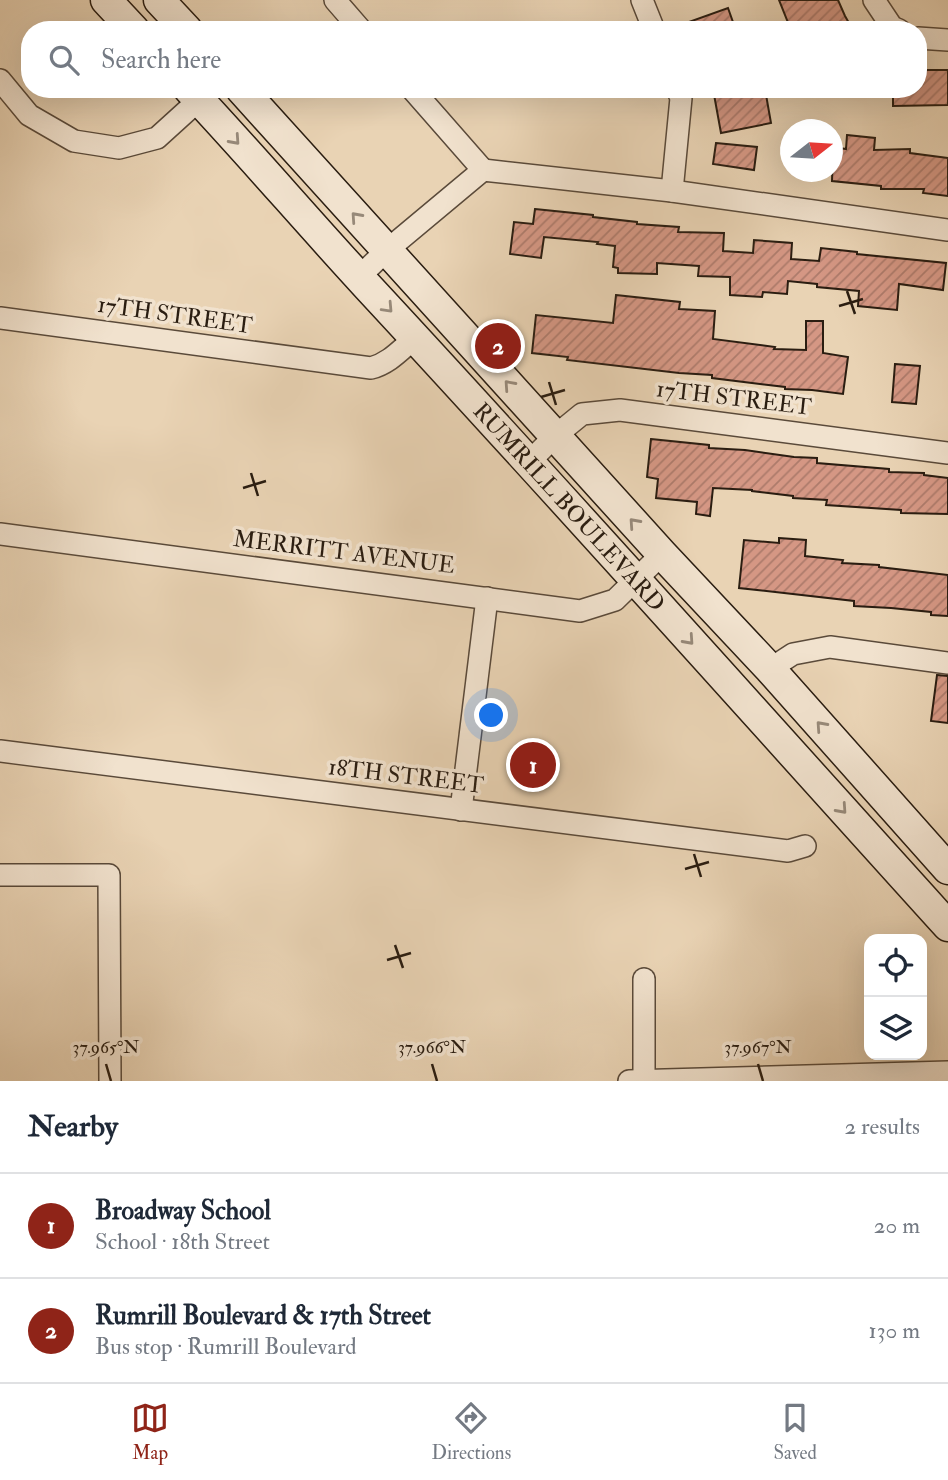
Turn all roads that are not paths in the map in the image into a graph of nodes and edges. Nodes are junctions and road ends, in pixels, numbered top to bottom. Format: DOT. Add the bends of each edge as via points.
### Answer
graph roads {
  1 [pos="106,0"];
  2 [pos="159,0"];
  3 [pos="335,0"];
  4 [pos="642,0"];
  5 [pos="874,0"];
  6 [pos="126,21"];
  7 [pos="179,21"];
  8 [pos="353,21"];
  9 [pos="650,21"];
  10 [pos="888,21"];
  11 [pos="927,39"];
  12 [pos="948,40"];
  13 [pos="0,80"];
  14 [pos="195,98"];
  15 [pos="204,98"];
  16 [pos="249,98"];
  17 [pos="420,98"];
  18 [pos="681,98"];
  19 [pos="483,170"];
  20 [pos="672,191"];
  21 [pos="948,230"];
  22 [pos="386,251"];
  23 [pos="359,277"];
  24 [pos="0,318"];
  25 [pos="416,337"];
  26 [pos="555,436"];
  27 [pos="948,453"];
  28 [pos="530,461"];
  29 [pos="0,534"];
  30 [pos="662,554"];
  31 [pos="635,580"];
  32 [pos="487,598"];
  33 [pos="948,663"];
  34 [pos="770,669"];
  35 [pos="0,751"];
  36 [pos="461,810"];
  37 [pos="805,846"];
  38 [pos="948,869"];
  39 [pos="0,875"];
  40 [pos="948,926"];
  41 [pos="644,979"];
  42 [pos="948,1072"];
  43 [pos="110,1081"];
  44 [pos="629,1081"];
  45 [pos="644,1081"];
  1 -- 6 [label="main road"];
  2 -- 7 [label="main road"];
  3 -- 8 [label="street"];
  4 -- 9 [label="street"];
  5 -- 10 [label="street"];
  11 -- 12 [label="street"];
  13 -- 14 [label="street" via="29,114 74,141 119,148 158,138"];
  15 -- 23 [label="main road, RUMRILL BOULEVARD, one-way"];
  22 -- 16 [label="main road, RUMRILL BOULEVARD, one-way"];
  17 -- 19 [label="street"];
  18 -- 20 [label="street"];
  19 -- 20 [label="street"];
  19 -- 22 [label="street"];
  20 -- 21 [label="street"];
  22 -- 23 [label="street"];
  26 -- 22 [label="main road, RUMRILL BOULEVARD, one-way"];
  23 -- 25 [label="main road, RUMRILL BOULEVARD, one-way"];
  24 -- 25 [label="street, 17TH STREET" via="371,368 392,359"];
  25 -- 28 [label="main road, RUMRILL BOULEVARD"];
  26 -- 27 [label="street, 17TH STREET" via="582,414 620,410"];
  26 -- 28 [label="street, 17TH STREET"];
  30 -- 26 [label="main road, RUMRILL BOULEVARD, one-way"];
  28 -- 31 [label="main road, RUMRILL BOULEVARD"];
  29 -- 32 [label="street, MERRITT AVENUE"];
  30 -- 31 [label="street, MERRITT AVENUE"];
  30 -- 34 [label="main road, RUMRILL BOULEVARD"];
  31 -- 32 [label="street, MERRITT AVENUE" via="615,600 580,611"];
  31 -- 40 [label="main road, RUMRILL BOULEVARD, one-way"];
  32 -- 36 [label="street"];
  33 -- 34 [label="street" via="830,647 793,654"];
  38 -- 34 [label="main road, RUMRILL BOULEVARD, one-way"];
  35 -- 36 [label="street, 18TH STREET"];
  36 -- 37 [label="street, 18TH STREET" via="788,851"];
  39 -- 43 [label="street" via="109,875"];
  41 -- 45 [label="street"];
  42 -- 45 [label="street"];
  44 -- 45 [label="street"];
}
